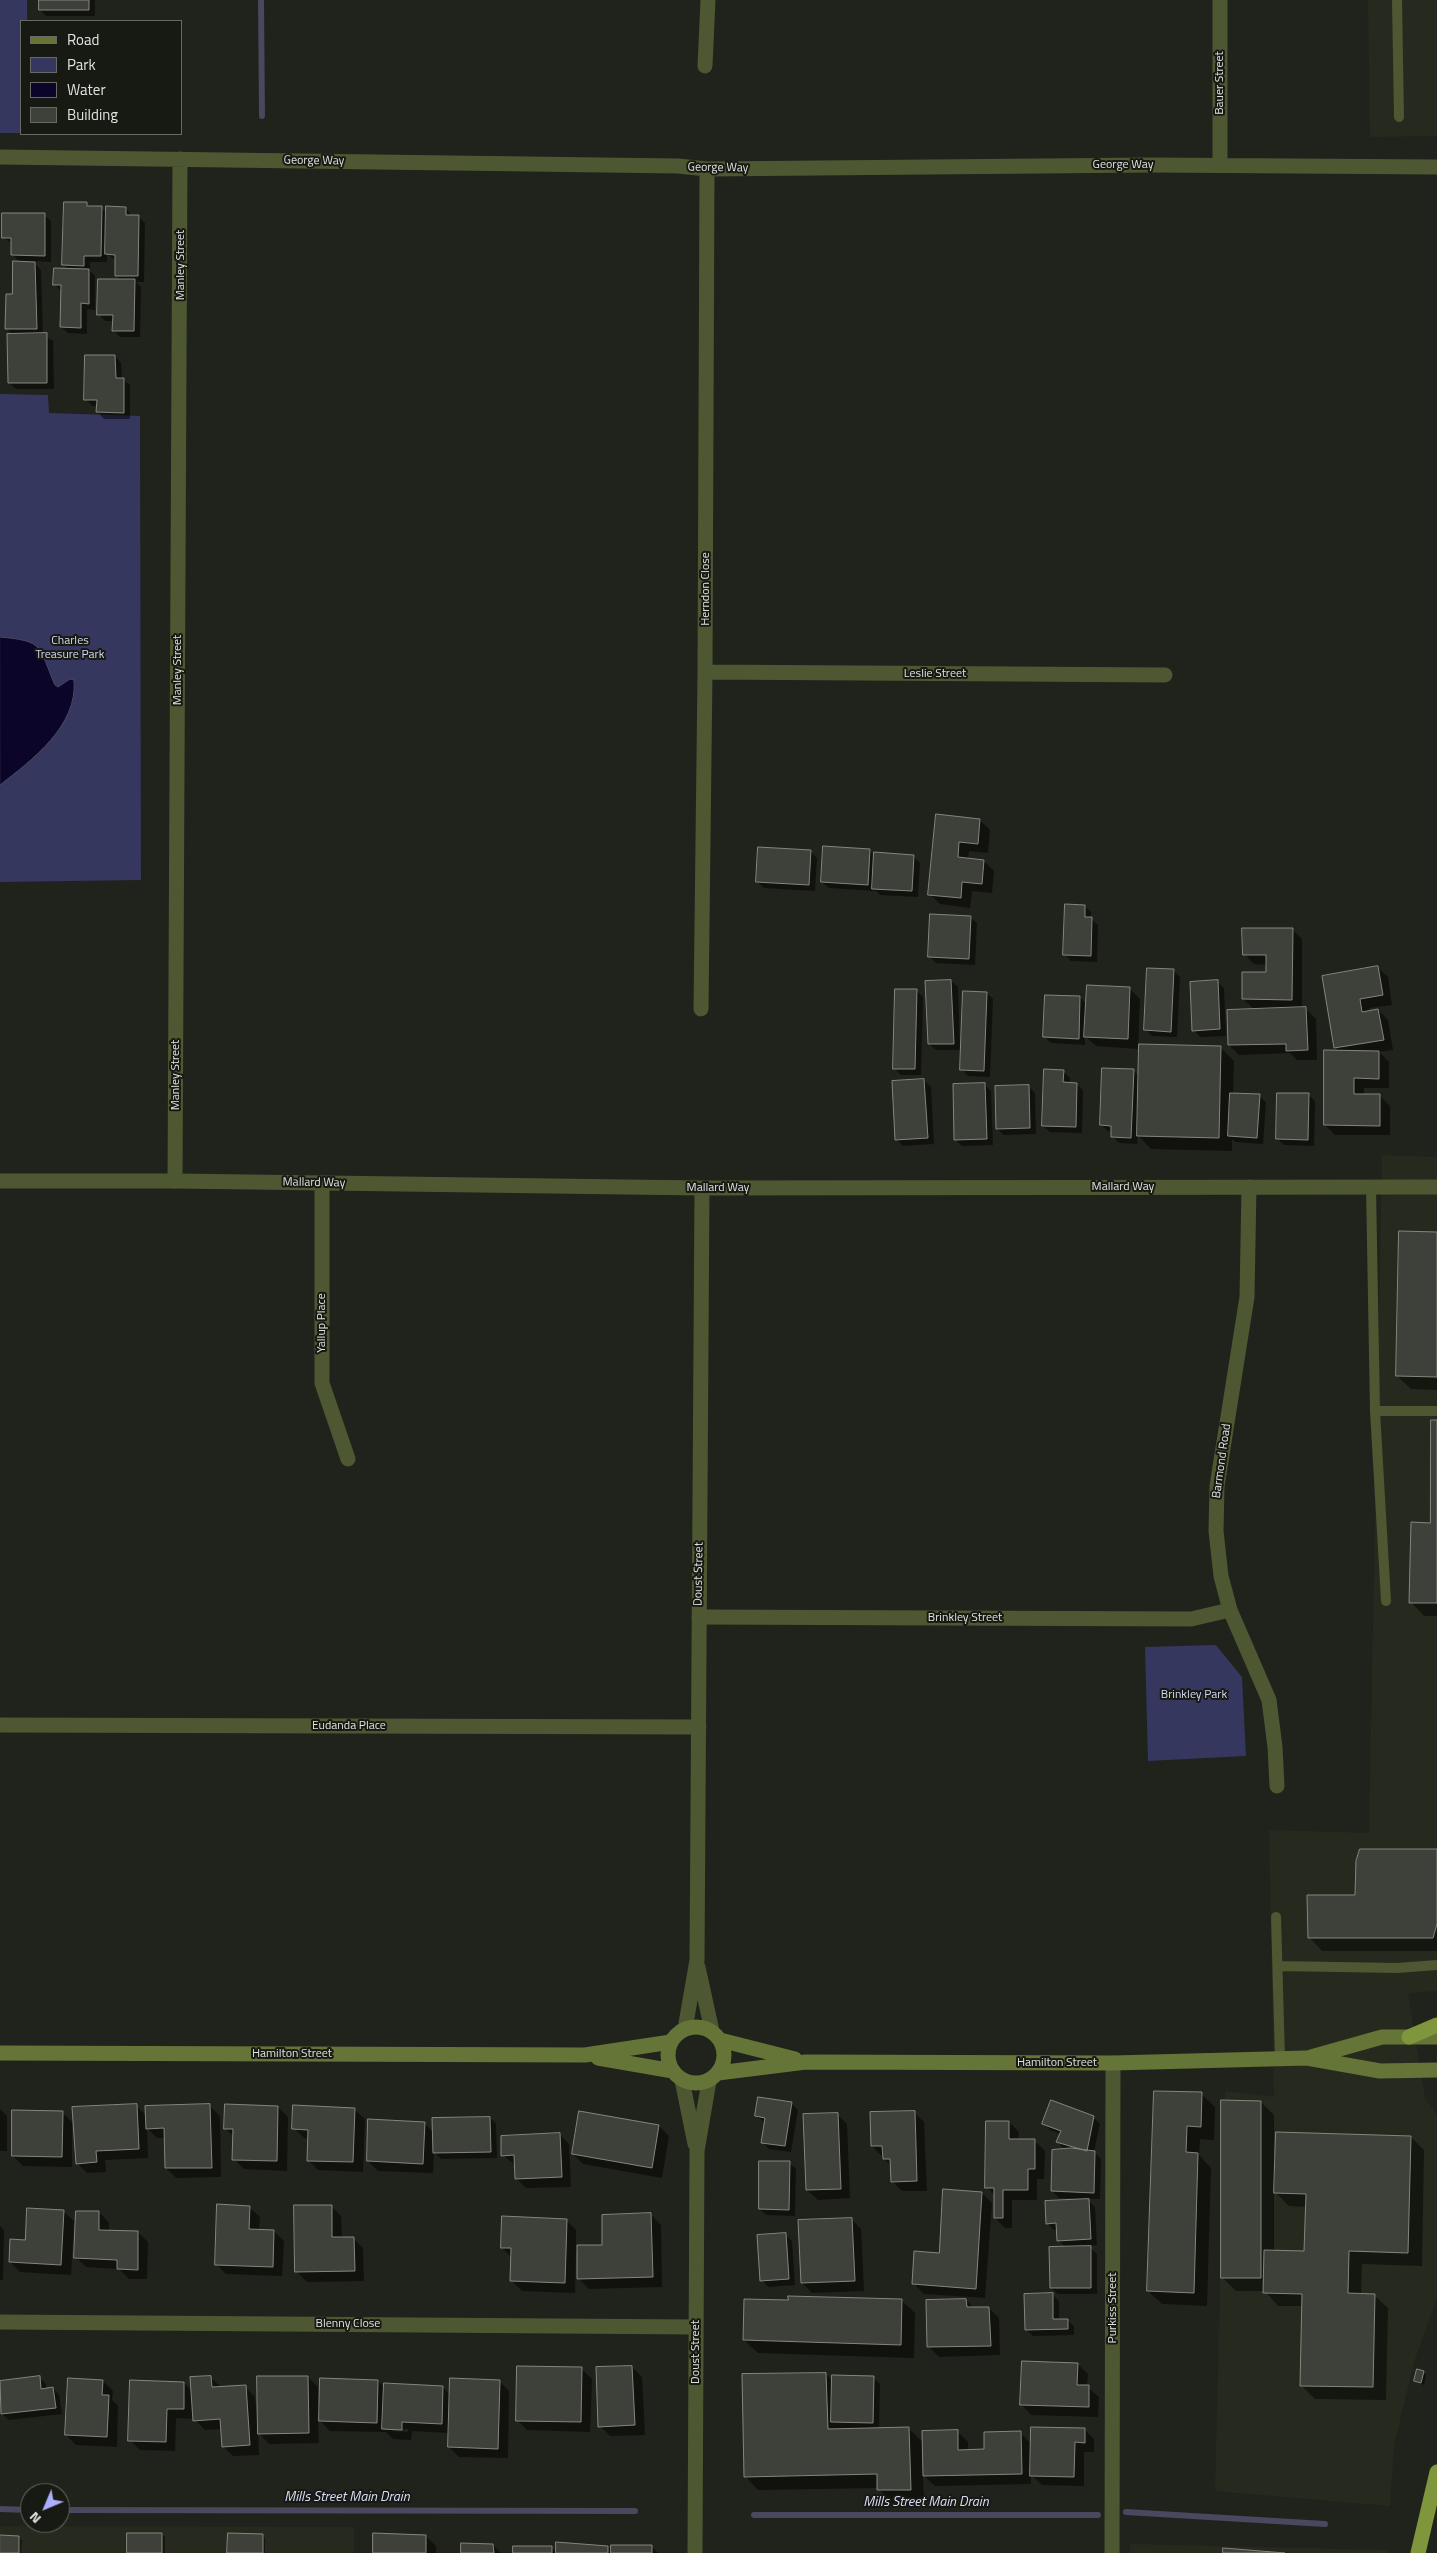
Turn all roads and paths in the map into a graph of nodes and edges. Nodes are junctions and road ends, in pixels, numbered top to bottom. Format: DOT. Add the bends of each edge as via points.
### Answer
graph roads {
  1 [pos="708,0"];
  2 [pos="1220,0"];
  3 [pos="1397,0"];
  4 [pos="705,66"];
  5 [pos="1400,117"];
  6 [pos="0,157"];
  7 [pos="180,160"];
  8 [pos="1220,165"];
  9 [pos="1437,167"];
  10 [pos="707,169"];
  11 [pos="706,672"];
  12 [pos="1165,675"];
  13 [pos="701,1009"];
  14 [pos="0,1181"];
  15 [pos="175,1181"];
  16 [pos="322,1183"];
  17 [pos="1249,1187"];
  18 [pos="1371,1187"];
  19 [pos="1437,1187"];
  20 [pos="702,1188"];
  21 [pos="1375,1411"];
  22 [pos="1437,1411"];
  23 [pos="348,1459"];
  24 [pos="1386,1601"];
  25 [pos="1230,1610"];
  26 [pos="699,1617"];
  27 [pos="0,1725"];
  28 [pos="699,1727"];
  29 [pos="1277,1786"];
  30 [pos="1276,1917"];
  31 [pos="697,1960"];
  32 [pos="1437,1964"];
  33 [pos="1278,1966"];
  34 [pos="1437,2025"];
  35 [pos="686,2029"];
  36 [pos="716,2036"];
  37 [pos="1409,2037"];
  38 [pos="1437,2037"];
  39 [pos="671,2042"];
  40 [pos="0,2053"];
  41 [pos="585,2055"];
  42 [pos="1307,2058"];
  43 [pos="1280,2059"];
  44 [pos="806,2062"];
  45 [pos="1113,2063"];
  46 [pos="1437,2070"];
  47 [pos="678,2075"];
  48 [pos="714,2077"];
  49 [pos="697,2150"];
  50 [pos="0,2322"];
  51 [pos="696,2327"];
  52 [pos="1437,2472"];
  53 [pos="695,2553"];
  54 [pos="1112,2553"];
  55 [pos="1418,2553"];
  1 -- 4 [label="street"];
  2 -- 8 [label="street, Bauer Street"];
  3 -- 5 [label="lane"];
  6 -- 7 [label="street, George Way"];
  7 -- 10 [label="street, George Way" via="678,166"];
  7 -- 15 [label="street, Manley Street"];
  8 -- 9 [label="street, George Way"];
  8 -- 10 [label="street, George Way"];
  10 -- 11 [label="street, Herndon Close"];
  11 -- 12 [label="street, Leslie Street"];
  11 -- 13 [label="street, Herndon Close"];
  14 -- 15 [label="street, Mallard Way"];
  15 -- 16 [label="street, Mallard Way"];
  16 -- 20 [label="street, Mallard Way"];
  16 -- 23 [label="street, Yallup Place" via="322,1383"];
  17 -- 18 [label="street, Mallard Way"];
  17 -- 20 [label="street, Mallard Way"];
  17 -- 25 [label="street, Barmond Road" via="1248,1297 1217,1486 1216,1531 1221,1576"];
  18 -- 19 [label="street, Mallard Way"];
  18 -- 21 [label="lane"];
  20 -- 26 [label="street, Doust Street"];
  21 -- 22 [label="lane"];
  21 -- 24 [label="lane"];
  25 -- 26 [label="street, Brinkley Street" via="1191,1619"];
  25 -- 29 [label="street, Barmond Road" via="1269,1700 1276,1747"];
  26 -- 28 [label="street, Doust Street"];
  27 -- 28 [label="street, Eudanda Place"];
  28 -- 31 [label="street, Doust Street"];
  30 -- 33 [label="lane"];
  31 -- 35 [label="street, Doust Street"];
  31 -- 36 [label="street, Doust Street"];
  32 -- 33 [label="lane" via="1397,1968"];
  33 -- 43 [label="lane"];
  34 -- 37 [label="highway"];
  35 -- 36 [label="main road" via="694,2027"];
  35 -- 39 [label="main road"];
  36 -- 44 [label="main road, Hamilton Street"];
  36 -- 48 [label="main road" via="725,2056 724,2064"];
  37 -- 38 [label="main road, Hamilton Street"];
  37 -- 42 [label="main road, Hamilton Street" via="1382,2037"];
  39 -- 41 [label="main road, Hamilton Street"];
  39 -- 47 [label="main road" via="668,2057"];
  40 -- 41 [label="main road, Hamilton Street"];
  41 -- 47 [label="main road, Hamilton Street"];
  42 -- 43 [label="main road, Hamilton Street"];
  42 -- 46 [label="main road, Hamilton Street" via="1380,2071"];
  43 -- 45 [label="main road, Hamilton Street"];
  44 -- 45 [label="main road, Hamilton Street"];
  44 -- 48 [label="main road, Hamilton Street"];
  45 -- 54 [label="street, Purkiss Street"];
  47 -- 48 [label="main road" via="691,2083"];
  47 -- 49 [label="street, Doust Street"];
  48 -- 49 [label="street, Doust Street"];
  49 -- 51 [label="street, Doust Street"];
  50 -- 51 [label="street, Blenny Close"];
  51 -- 53 [label="street, Doust Street"];
  52 -- 55 [label="highway"];
}
